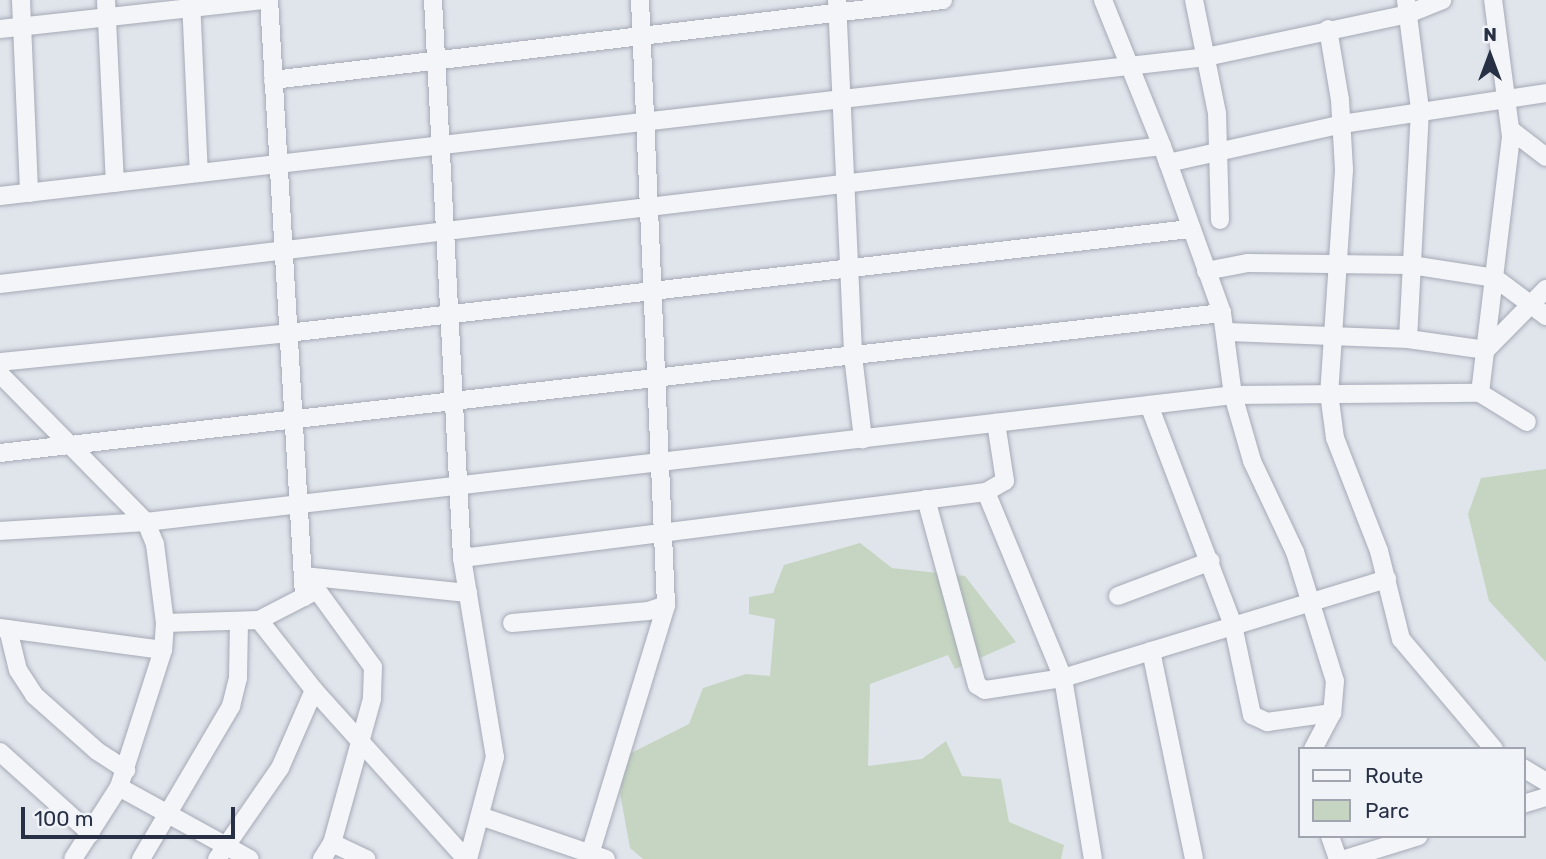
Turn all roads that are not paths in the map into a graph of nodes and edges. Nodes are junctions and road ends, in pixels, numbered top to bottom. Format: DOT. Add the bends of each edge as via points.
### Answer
graph roads {
  1 [pos="21,0"];
  2 [pos="262,0"];
  3 [pos="269,0"];
  4 [pos="433,0"];
  5 [pos="640,0"];
  6 [pos="943,0"];
  7 [pos="1103,0"];
  8 [pos="1194,0"];
  9 [pos="1442,0"];
  10 [pos="1493,0"];
  11 [pos="191,4"];
  12 [pos="837,6"];
  13 [pos="1407,7"];
  14 [pos="107,8"];
  15 [pos="22,27"];
  16 [pos="0,29"];
  17 [pos="1328,29"];
  18 [pos="642,37"];
  19 [pos="1206,57"];
  20 [pos="436,59"];
  21 [pos="1128,66"];
  22 [pos="273,80"];
  23 [pos="1546,93"];
  24 [pos="841,99"];
  25 [pos="1509,100"];
  26 [pos="1420,110"];
  27 [pos="646,122"];
  28 [pos="1342,124"];
  29 [pos="1511,130"];
  30 [pos="440,145"];
  31 [pos="1218,149"];
  32 [pos="1165,154"];
  33 [pos="1546,157"];
  34 [pos="278,164"];
  35 [pos="199,173"];
  36 [pos="116,183"];
  37 [pos="845,183"];
  38 [pos="29,193"];
  39 [pos="0,197"];
  40 [pos="650,206"];
  41 [pos="1220,220"];
  42 [pos="1190,229"];
  43 [pos="445,231"];
  44 [pos="284,250"];
  45 [pos="1337,261"];
  46 [pos="1412,265"];
  47 [pos="849,268"];
  48 [pos="1206,271"];
  49 [pos="1495,278"];
  50 [pos="0,284"];
  51 [pos="1546,289"];
  52 [pos="654,291"];
  53 [pos="1530,304"];
  54 [pos="1222,313"];
  55 [pos="449,315"];
  56 [pos="1546,316"];
  57 [pos="1228,332"];
  58 [pos="288,333"];
  59 [pos="1332,335"];
  60 [pos="1408,339"];
  61 [pos="1486,349"];
  62 [pos="853,356"];
  63 [pos="0,362"];
  64 [pos="0,374"];
  65 [pos="658,379"];
  66 [pos="1329,393"];
  67 [pos="1480,393"];
  68 [pos="1233,396"];
  69 [pos="454,401"];
  70 [pos="1149,405"];
  71 [pos="294,419"];
  72 [pos="1527,422"];
  73 [pos="996,423"];
  74 [pos="863,439"];
  75 [pos="71,445"];
  76 [pos="0,453"];
  77 [pos="662,462"];
  78 [pos="458,486"];
  79 [pos="986,492"];
  80 [pos="926,499"];
  81 [pos="298,504"];
  82 [pos="146,522"];
  83 [pos="0,531"];
  84 [pos="665,532"];
  85 [pos="462,558"];
  86 [pos="1211,561"];
  87 [pos="303,576"];
  88 [pos="1387,579"];
  89 [pos="468,593"];
  90 [pos="1118,596"];
  91 [pos="304,597"];
  92 [pos="1311,602"];
  93 [pos="666,605"];
  94 [pos="259,620"];
  95 [pos="239,621"];
  96 [pos="165,623"];
  97 [pos="512,623"];
  98 [pos="1233,625"];
  99 [pos="4,628"];
  100 [pos="163,650"];
  101 [pos="1151,652"];
  102 [pos="1063,678"];
  103 [pos="314,690"];
  104 [pos="1332,713"];
  105 [pos="360,743"];
  106 [pos="1314,747"];
  107 [pos="1492,747"];
  108 [pos="0,752"];
  109 [pos="1525,769"];
  110 [pos="126,770"];
  111 [pos="1546,782"];
  112 [pos="119,787"];
  113 [pos="1546,797"];
  114 [pos="1525,803"];
  115 [pos="167,813"];
  116 [pos="483,817"];
  117 [pos="91,834"];
  118 [pos="1331,838"];
  119 [pos="1413,838"];
  120 [pos="332,843"];
  121 [pos="221,851"];
  122 [pos="599,855"];
  123 [pos="73,859"];
  124 [pos="141,859"];
  125 [pos="250,859"];
  126 [pos="322,859"];
  127 [pos="366,859"];
  128 [pos="467,859"];
  129 [pos="1093,859"];
  130 [pos="1194,859"];
  131 [pos="1338,859"];
  132 [pos="1345,859"];
  1 -- 15 [label="street"];
  2 -- 11 [label="street"];
  3 -- 22 [label="street"];
  4 -- 20 [label="street"];
  5 -- 18 [label="street"];
  6 -- 12 [label="street"];
  7 -- 21 [label="street"];
  8 -- 19 [label="street"];
  9 -- 13 [label="street"];
  10 -- 25 [label="street"];
  11 -- 14 [label="street"];
  11 -- 35 [label="street"];
  12 -- 18 [label="street"];
  12 -- 24 [label="street"];
  13 -- 17 [label="street"];
  13 -- 26 [label="street"];
  14 -- 15 [label="street"];
  14 -- 36 [label="street"];
  15 -- 16 [label="street"];
  15 -- 38 [label="street"];
  17 -- 19 [label="street"];
  17 -- 28 [label="street"];
  18 -- 20 [label="street"];
  18 -- 27 [label="street"];
  19 -- 21 [label="street"];
  19 -- 31 [label="street" via="1217,113"];
  20 -- 22 [label="street"];
  20 -- 30 [label="street"];
  21 -- 24 [label="street"];
  21 -- 32 [label="street"];
  22 -- 34 [label="street"];
  23 -- 25 [label="street"];
  24 -- 27 [label="street"];
  24 -- 37 [label="street"];
  25 -- 26 [label="street"];
  25 -- 29 [label="street"];
  26 -- 28 [label="street"];
  26 -- 46 [label="street"];
  27 -- 30 [label="street"];
  27 -- 40 [label="street"];
  28 -- 31 [label="street"];
  28 -- 45 [label="street"];
  29 -- 33 [label="street"];
  29 -- 49 [label="street"];
  30 -- 34 [label="street"];
  30 -- 43 [label="street"];
  31 -- 32 [label="street"];
  31 -- 41 [label="street"];
  32 -- 37 [label="street"];
  32 -- 42 [label="street"];
  34 -- 35 [label="street"];
  34 -- 44 [label="street"];
  35 -- 36 [label="street"];
  36 -- 38 [label="street"];
  37 -- 40 [label="street"];
  37 -- 47 [label="street"];
  38 -- 39 [label="street"];
  40 -- 43 [label="street"];
  40 -- 52 [label="street"];
  42 -- 47 [label="street"];
  42 -- 48 [label="street"];
  43 -- 44 [label="street"];
  43 -- 55 [label="street"];
  44 -- 50 [label="street"];
  44 -- 58 [label="street"];
  45 -- 46 [label="street"];
  45 -- 48 [label="street" via="1248,263"];
  45 -- 59 [label="street"];
  46 -- 49 [label="street"];
  46 -- 60 [label="street"];
  47 -- 52 [label="street"];
  47 -- 62 [label="street"];
  48 -- 54 [label="street"];
  49 -- 53 [label="street"];
  49 -- 61 [label="street"];
  51 -- 53 [label="street"];
  52 -- 55 [label="street"];
  52 -- 65 [label="street"];
  53 -- 56 [label="street"];
  53 -- 61 [label="street"];
  54 -- 57 [label="street"];
  54 -- 62 [label="street"];
  55 -- 58 [label="street"];
  55 -- 69 [label="street"];
  57 -- 59 [label="street"];
  57 -- 68 [label="street"];
  58 -- 63 [label="street"];
  58 -- 71 [label="street"];
  59 -- 60 [label="street"];
  59 -- 66 [label="street"];
  60 -- 61 [label="street"];
  61 -- 67 [label="street"];
  62 -- 65 [label="street"];
  62 -- 74 [label="street"];
  64 -- 75 [label="street"];
  65 -- 69 [label="street"];
  65 -- 77 [label="street"];
  66 -- 67 [label="street"];
  66 -- 68 [label="street"];
  66 -- 88 [label="street" via="1335,438"];
  67 -- 72 [label="street"];
  68 -- 70 [label="street"];
  68 -- 92 [label="street" via="1252,461 1287,531"];
  69 -- 71 [label="street"];
  69 -- 78 [label="street"];
  70 -- 73 [label="street"];
  70 -- 86 [label="street"];
  71 -- 75 [label="street"];
  71 -- 81 [label="street"];
  73 -- 74 [label="street"];
  73 -- 79 [label="street" via="1005,481"];
  74 -- 77 [label="street"];
  75 -- 76 [label="street"];
  75 -- 82 [label="street"];
  77 -- 78 [label="street"];
  77 -- 84 [label="street"];
  78 -- 81 [label="street"];
  78 -- 85 [label="street"];
  79 -- 80 [label="street"];
  79 -- 102 [label="street"];
  80 -- 84 [label="street"];
  80 -- 102 [label="street" via="977,685 985,690"];
  81 -- 82 [label="street"];
  81 -- 87 [label="street"];
  82 -- 83 [label="street"];
  82 -- 96 [label="street" via="155,544"];
  84 -- 85 [label="street"];
  84 -- 93 [label="street"];
  85 -- 89 [label="street"];
  86 -- 90 [label="street"];
  86 -- 98 [label="street"];
  87 -- 89 [label="street"];
  87 -- 91 [label="street"];
  88 -- 92 [label="street"];
  88 -- 107 [label="street" via="1401,639"];
  89 -- 116 [label="street" via="495,757"];
  91 -- 94 [label="street"];
  91 -- 105 [label="street" via="317,590 373,667 374,686"];
  92 -- 98 [label="street"];
  92 -- 104 [label="street" via="1335,681"];
  93 -- 97 [label="street" via="648,611"];
  93 -- 122 [label="street"];
  94 -- 95 [label="street"];
  94 -- 103 [label="street"];
  95 -- 96 [label="street"];
  95 -- 115 [label="street" via="238,678 231,706"];
  96 -- 100 [label="street"];
  98 -- 101 [label="street"];
  98 -- 104 [label="street" via="1255,719"];
  99 -- 100 [label="street"];
  99 -- 110 [label="street" via="18,670 34,695 97,751"];
  100 -- 110 [label="street"];
  101 -- 102 [label="street"];
  101 -- 130 [label="street"];
  102 -- 129 [label="street"];
  103 -- 105 [label="street"];
  103 -- 121 [label="street" via="281,768"];
  104 -- 106 [label="street"];
  105 -- 120 [label="street"];
  105 -- 128 [label="street"];
  108 -- 117 [label="street"];
  109 -- 111 [label="street"];
  110 -- 112 [label="street"];
  112 -- 115 [label="street"];
  112 -- 117 [label="street"];
  113 -- 114 [label="street"];
  115 -- 121 [label="street"];
  115 -- 124 [label="street"];
  116 -- 122 [label="street"];
  116 -- 128 [label="street"];
  117 -- 123 [label="street"];
  118 -- 131 [label="street"];
  119 -- 132 [label="street"];
  120 -- 126 [label="street"];
  120 -- 127 [label="street"];
  121 -- 125 [label="street"];
}
